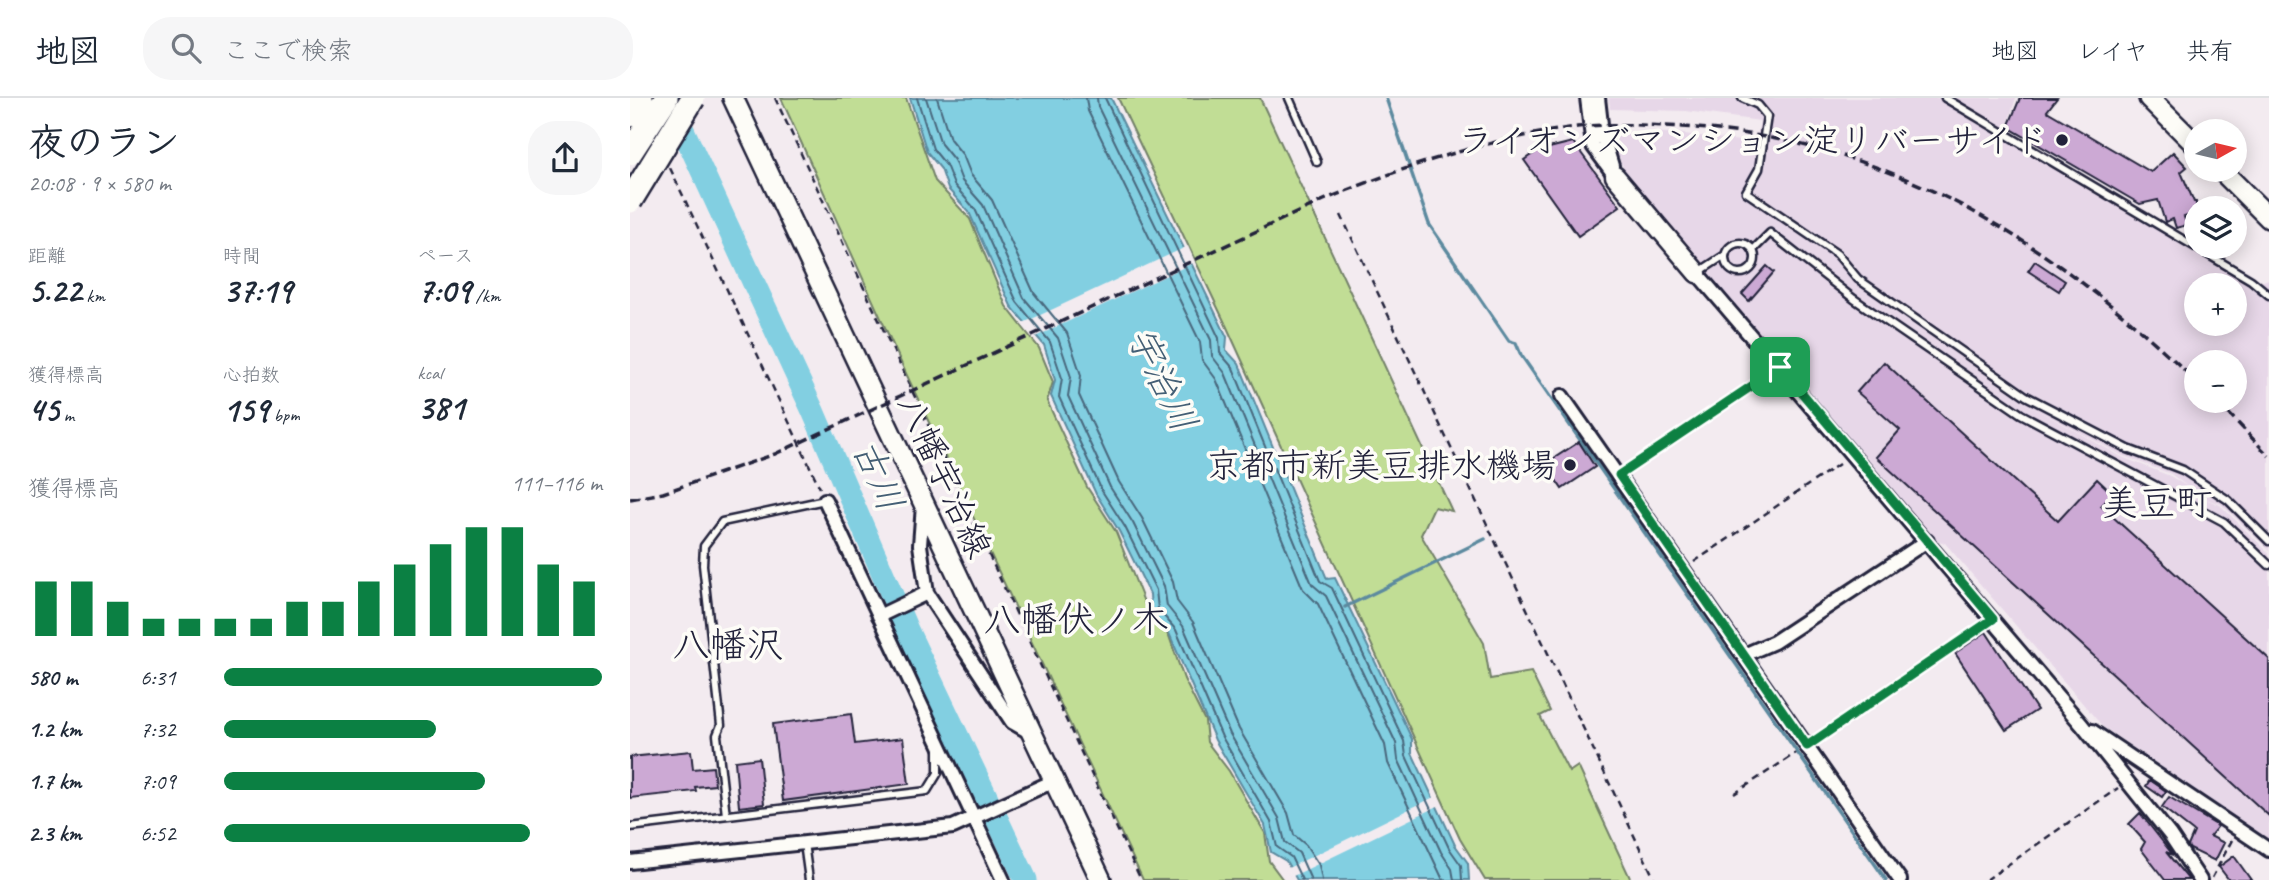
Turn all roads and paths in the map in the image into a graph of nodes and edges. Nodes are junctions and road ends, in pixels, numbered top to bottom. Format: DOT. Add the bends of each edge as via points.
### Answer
graph roads {
  1 [pos="641,98"];
  2 [pos="666,98"];
  3 [pos="693,98"];
  4 [pos="733,98"];
  5 [pos="775,98"];
  6 [pos="1289,98"];
  7 [pos="1587,98"];
  8 [pos="1598,98"];
  9 [pos="1742,98"];
  10 [pos="1945,98"];
  11 [pos="2149,98"];
  12 [pos="630,115"];
  13 [pos="2184,133"];
  14 [pos="630,153"];
  15 [pos="667,161"];
  16 [pos="1317,162"];
  17 [pos="1615,176"];
  18 [pos="2233,182"];
  19 [pos="630,201"];
  20 [pos="1341,215"];
  21 [pos="2269,218"];
  22 [pos="1753,250"];
  23 [pos="1725,255"];
  24 [pos="1697,273"];
  25 [pos="2269,295"];
  26 [pos="1780,367"];
  27 [pos="1562,396"];
  28 [pos="1853,454"];
  29 [pos="1619,475"];
  30 [pos="825,500"];
  31 [pos="923,501"];
  32 [pos="1927,541"];
  33 [pos="2269,541"];
  34 [pos="2269,565"];
  35 [pos="1683,570"];
  36 [pos="921,596"];
  37 [pos="884,613"];
  38 [pos="1993,619"];
  39 [pos="1744,655"];
  40 [pos="2082,725"];
  41 [pos="1031,733"];
  42 [pos="937,739"];
  43 [pos="1807,746"];
  44 [pos="1054,781"];
  45 [pos="2128,781"];
  46 [pos="1734,794"];
  47 [pos="726,815"];
  48 [pos="974,817"];
  49 [pos="630,827"];
  50 [pos="2235,827"];
  51 [pos="804,843"];
  52 [pos="2269,850"];
  53 [pos="630,862"];
  54 [pos="809,880"];
  55 [pos="1003,880"];
  56 [pos="1101,880"];
  57 [pos="1140,880"];
  58 [pos="1655,880"];
  59 [pos="1900,880"];
  60 [pos="1986,880"];
  61 [pos="2200,880"];
  62 [pos="2211,880"];
  1 -- 12 [label="highway, bridge"];
  2 -- 14 [label="highway, bridge"];
  3 -- 19 [label="highway, bridge"];
  4 -- 31 [label="main road, 八幡宇治線"];
  5 -- 57 [label="path"];
  6 -- 16 [label="lane"];
  7 -- 17 [label="street" via="1593,146"];
  8 -- 17 [label="street" via="1602,133"];
  9 -- 33 [label="lane" via="1758,105 1767,116 1759,169 1746,192 1837,254 1858,279 2026,396 2128,449 2183,470 2228,500"];
  10 -- 25 [label="lane"];
  11 -- 13 [label="main road"];
  15 -- 30 [label="path"];
  17 -- 24 [label="street"];
  18 -- 21 [label="main road"];
  20 -- 58 [label="path"];
  22 -- 23 [label="lane" via="1737,243"];
  22 -- 23 [label="lane" via="1754,265 1742,274 1729,269"];
  22 -- 34 [label="lane" via="1770,233 1854,299 2021,414 2224,522"];
  23 -- 24 [label="lane"];
  24 -- 26 [label="street"];
  26 -- 28 [label="street"];
  26 -- 29 [label="path"];
  27 -- 29 [label="street"];
  28 -- 32 [label="street"];
  28 -- 35 [label="path"];
  29 -- 35 [label="street"];
  30 -- 37 [label="street"];
  30 -- 47 [label="lane" via="722,522 704,546"];
  31 -- 36 [label="street"];
  31 -- 41 [label="main road, 八幡宇治線"];
  32 -- 38 [label="street"];
  32 -- 39 [label="street" via="1774,642"];
  35 -- 39 [label="street"];
  36 -- 37 [label="street"];
  36 -- 41 [label="street" via="1012,722"];
  37 -- 42 [label="street"];
  38 -- 40 [label="street"];
  38 -- 43 [label="path"];
  39 -- 43 [label="street"];
  40 -- 45 [label="street"];
  40 -- 50 [label="street"];
  41 -- 44 [label="main road, 八幡宇治線"];
  42 -- 47 [label="lane" via="938,773 928,792"];
  42 -- 48 [label="street"];
  43 -- 46 [label="path"];
  43 -- 59 [label="street"];
  44 -- 48 [label="street"];
  44 -- 56 [label="main road, 八幡宇治線"];
  45 -- 60 [label="path"];
  45 -- 61 [label="street"];
  47 -- 49 [label="lane"];
  48 -- 51 [label="street" via="953,827"];
  48 -- 55 [label="street"];
  50 -- 52 [label="street"];
  50 -- 62 [label="path"];
  51 -- 53 [label="street"];
  51 -- 54 [label="lane"];
}
